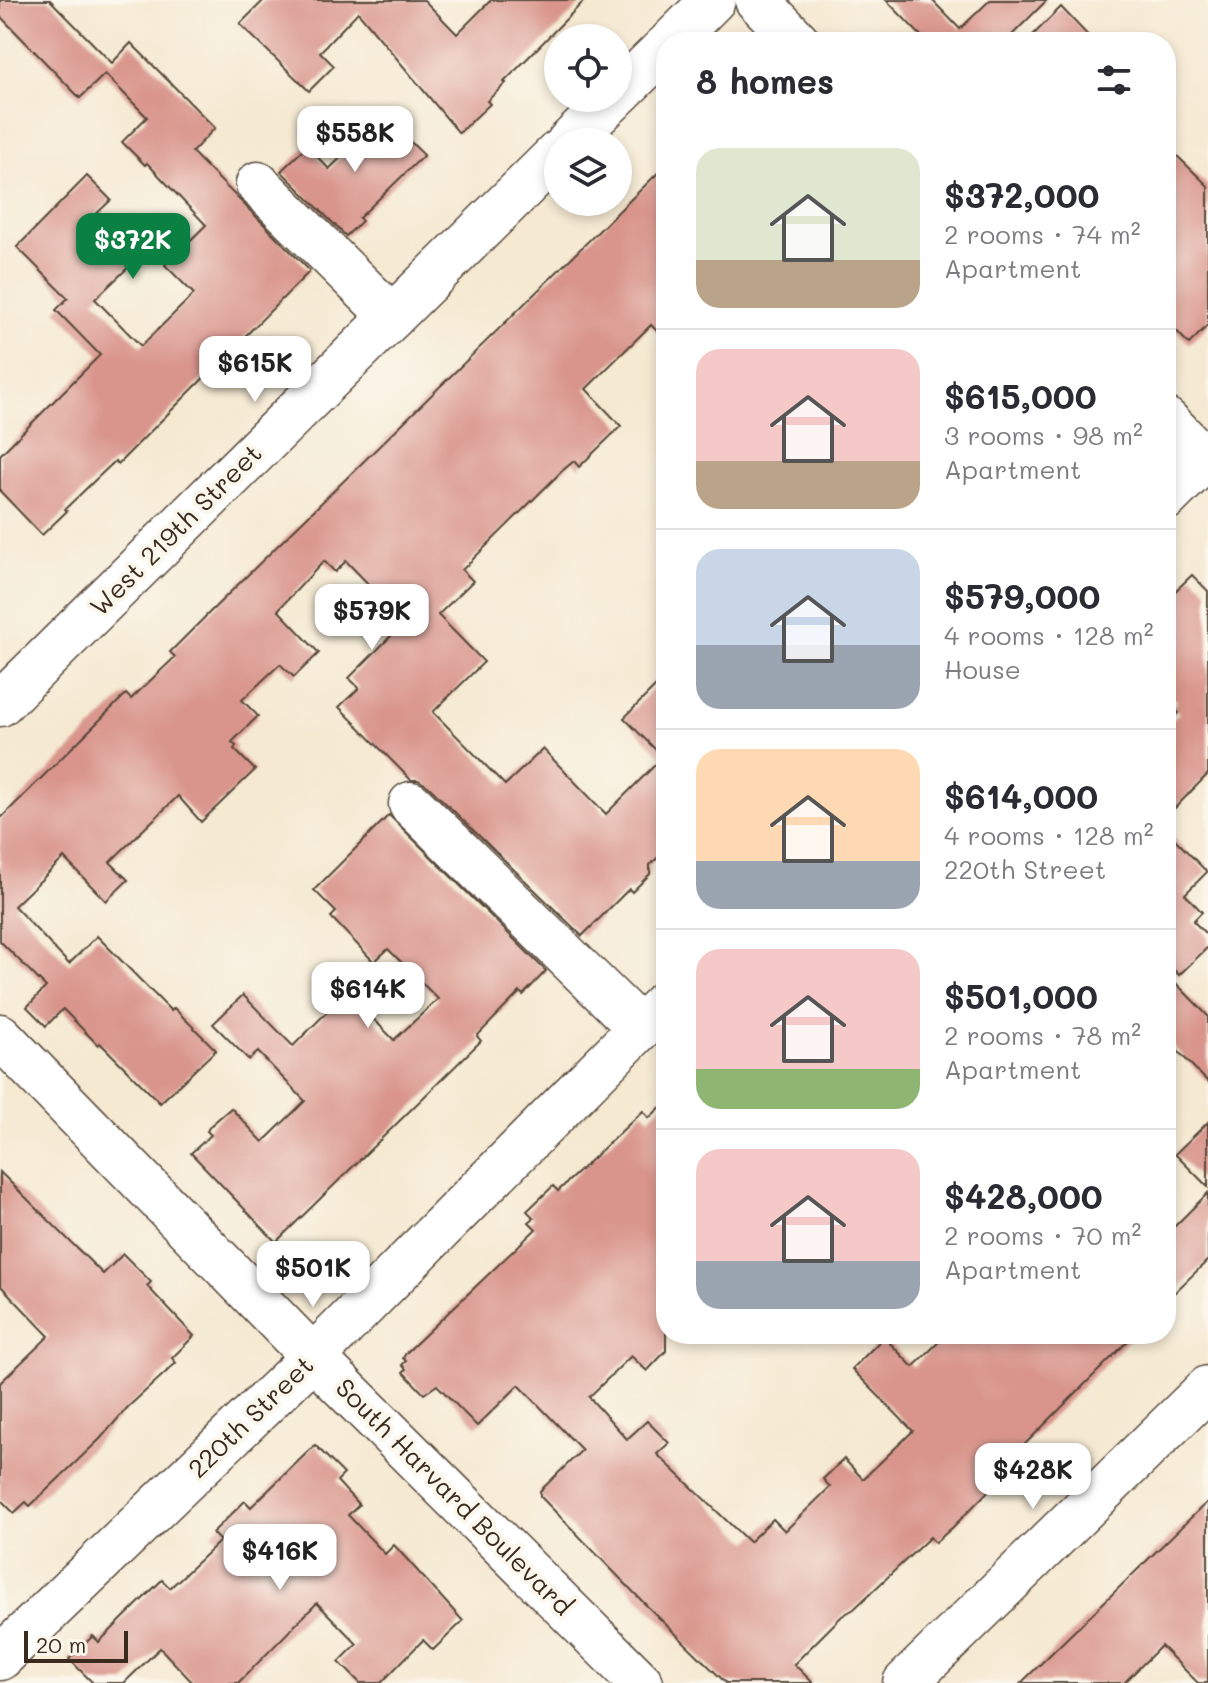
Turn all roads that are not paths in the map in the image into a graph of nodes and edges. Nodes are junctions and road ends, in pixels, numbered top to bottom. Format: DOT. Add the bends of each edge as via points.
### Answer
graph roads {
  1 [pos="713,0"];
  2 [pos="757,0"];
  3 [pos="681,32"];
  4 [pos="788,32"];
  5 [pos="656,57"];
  6 [pos="632,80"];
  7 [pos="600,112"];
  8 [pos="583,128"];
  9 [pos="544,167"];
  10 [pos="258,184"];
  11 [pos="392,317"];
  12 [pos="1176,430"];
  13 [pos="1207,460"];
  14 [pos="1176,489"];
  15 [pos="0,704"];
  16 [pos="411,804"];
  17 [pos="653,1015"];
  18 [pos="0,1036"];
  19 [pos="313,1357"];
  20 [pos="1208,1388"];
  21 [pos="0,1658"];
  22 [pos="641,1683"];
  23 [pos="905,1683"];
  1 -- 3 [label="street"];
  2 -- 4 [label="street"];
  5 -- 6 [label="street"];
  7 -- 8 [label="street"];
  9 -- 11 [label="street, West 219th Street"];
  10 -- 11 [label="street"];
  11 -- 15 [label="street, West 219th Street"];
  12 -- 13 [label="street"];
  13 -- 14 [label="street"];
  16 -- 17 [label="street"];
  17 -- 19 [label="street, 220th Street"];
  18 -- 19 [label="street, South Harvard Boulevard"];
  19 -- 21 [label="street, 220th Street"];
  19 -- 22 [label="street, South Harvard Boulevard"];
  20 -- 23 [label="street"];
}
